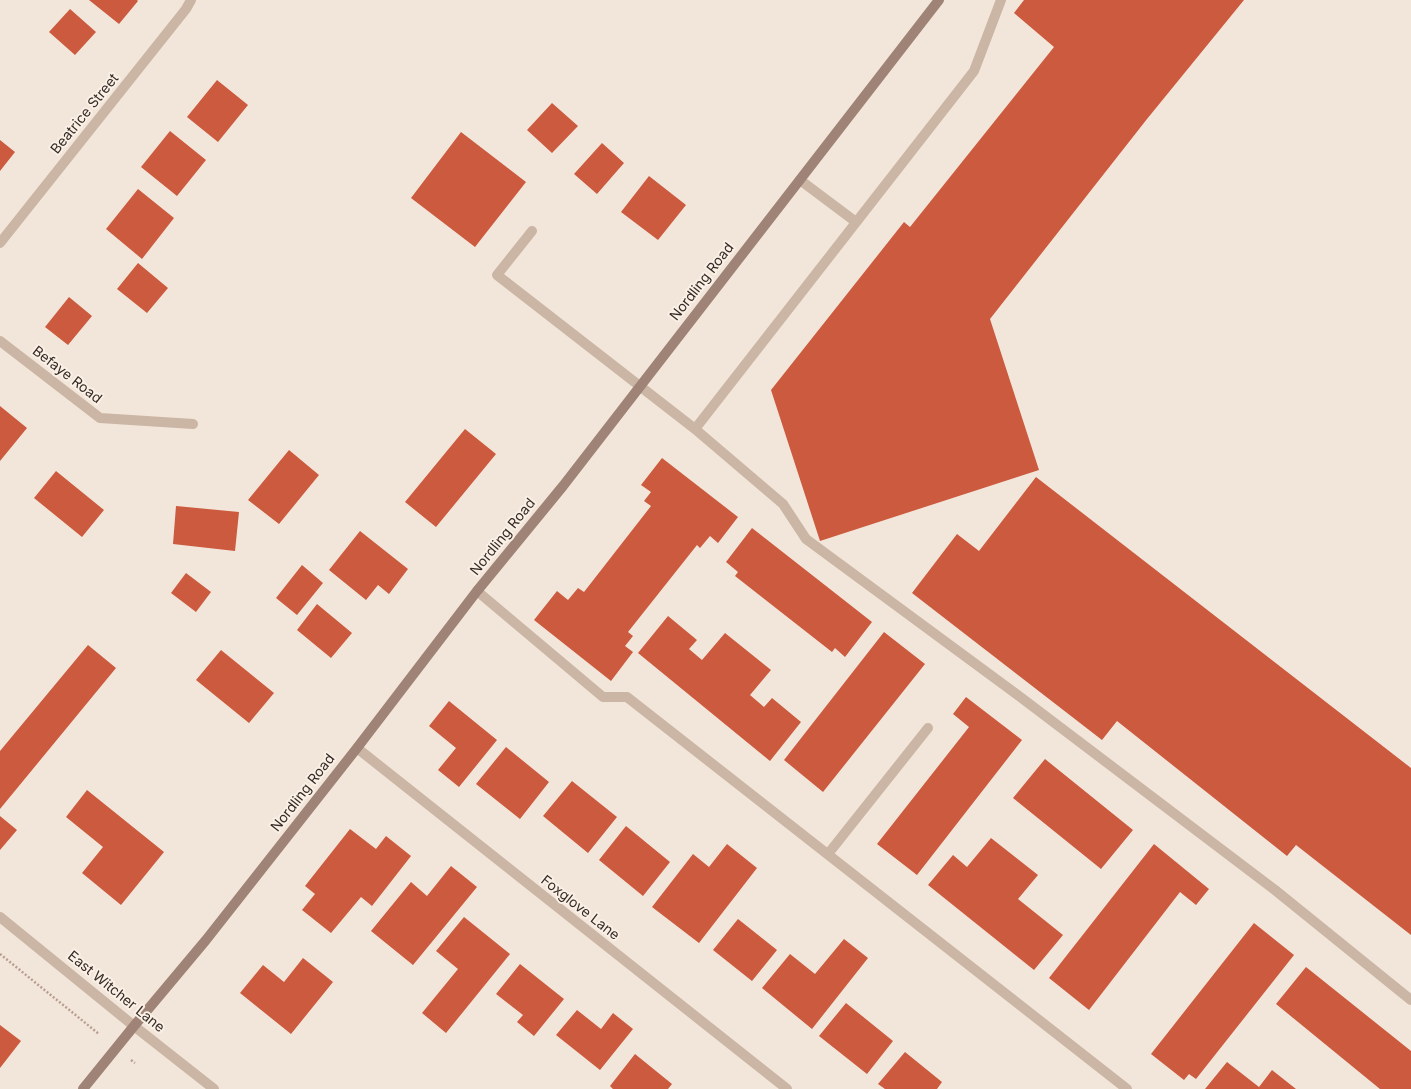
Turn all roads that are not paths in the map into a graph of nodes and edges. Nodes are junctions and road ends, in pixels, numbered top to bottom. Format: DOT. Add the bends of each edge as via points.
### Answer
graph roads {
  1 [pos="191,0"];
  2 [pos="939,0"];
  3 [pos="1001,0"];
  4 [pos="800,180"];
  5 [pos="856,222"];
  6 [pos="532,230"];
  7 [pos="0,243"];
  8 [pos="0,341"];
  9 [pos="640,386"];
  10 [pos="193,424"];
  11 [pos="695,429"];
  12 [pos="477,591"];
  13 [pos="928,728"];
  14 [pos="357,748"];
  15 [pos="828,854"];
  16 [pos="0,917"];
  17 [pos="1411,1000"];
  18 [pos="134,1026"];
  19 [pos="83,1089"];
  20 [pos="214,1089"];
  21 [pos="786,1089"];
  22 [pos="1127,1089"];
  1 -- 7 [label="street, Beatrice Street"];
  2 -- 4 [label="street, Nordling Road"];
  3 -- 5 [label="street" via="974,71"];
  4 -- 5 [label="street"];
  4 -- 9 [label="street, Nordling Road"];
  5 -- 11 [label="street"];
  6 -- 9 [label="street" via="497,274"];
  8 -- 10 [label="street, Befaye Road" via="100,418"];
  9 -- 11 [label="street"];
  9 -- 12 [label="street, Nordling Road"];
  11 -- 17 [label="street" via="783,504 806,539 1019,696 1274,890"];
  12 -- 14 [label="street, Nordling Road"];
  12 -- 15 [label="street" via="603,697 627,697"];
  13 -- 15 [label="street"];
  14 -- 18 [label="street, Nordling Road" via="206,940"];
  14 -- 21 [label="street, Foxglove Lane"];
  15 -- 22 [label="street"];
  16 -- 18 [label="street, East Witcher Lane"];
  18 -- 19 [label="street, Nordling Road"];
  18 -- 20 [label="street, East Witcher Lane"];
}
